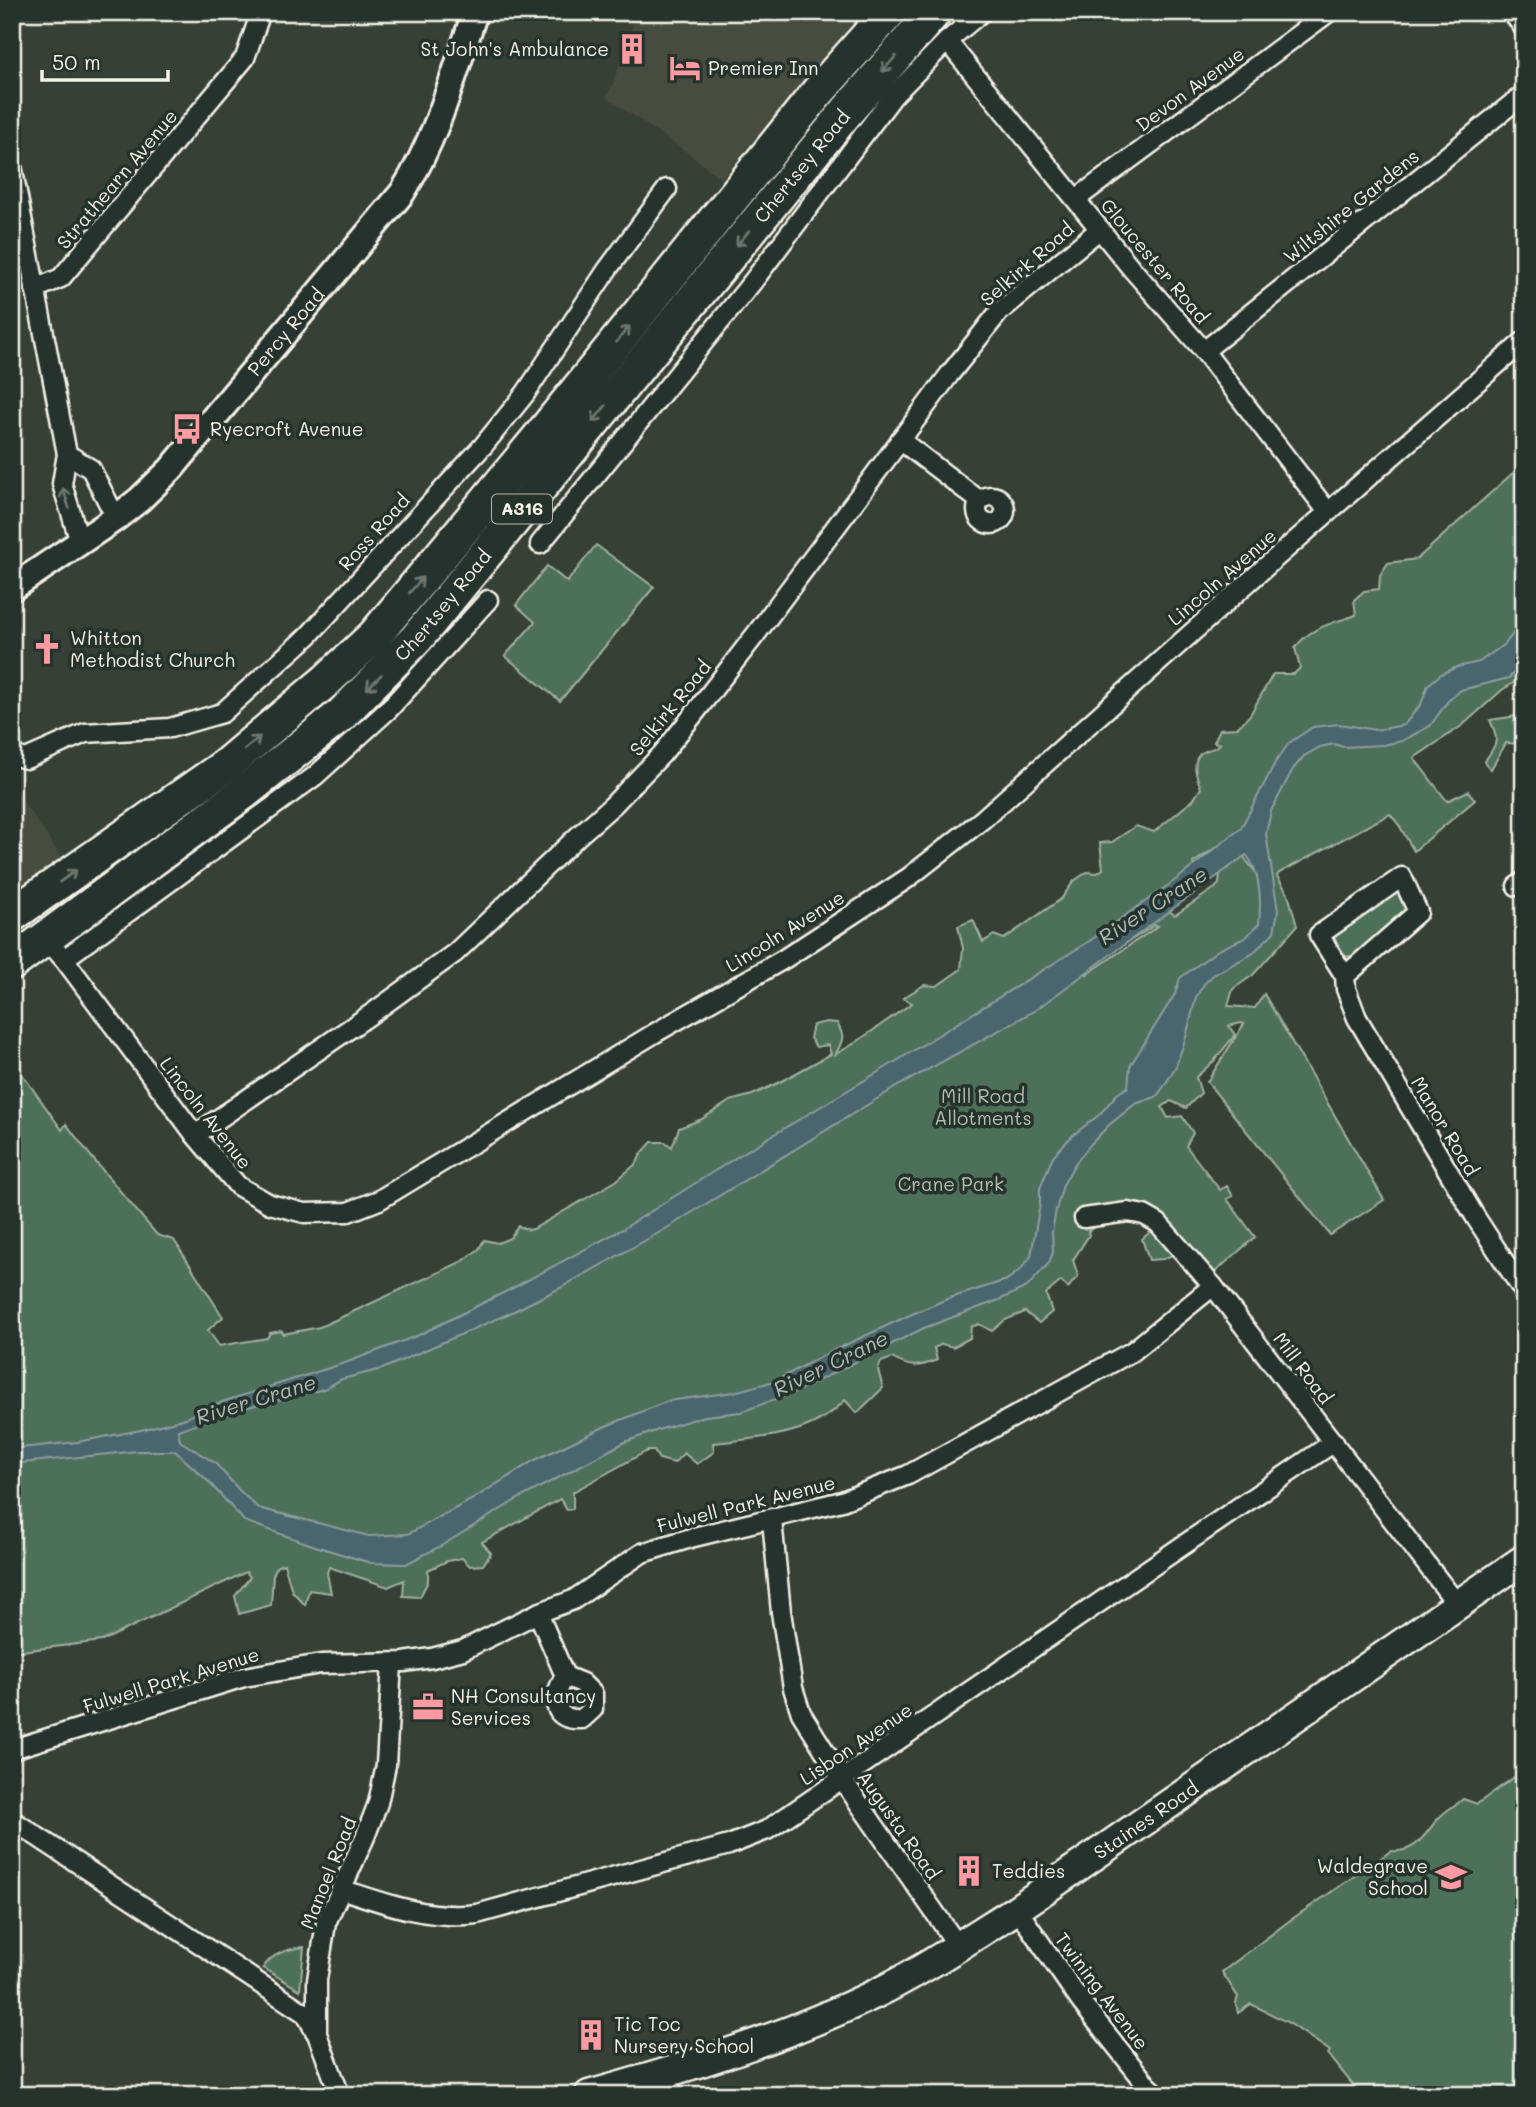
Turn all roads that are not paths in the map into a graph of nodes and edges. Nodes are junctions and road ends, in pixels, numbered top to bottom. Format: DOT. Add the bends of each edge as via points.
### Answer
graph roads {
  1 [pos="261,12"];
  2 [pos="475,12"];
  3 [pos="889,12"];
  4 [pos="982,12"];
  5 [pos="1329,12"];
  6 [pos="1511,12"];
  7 [pos="940,26"];
  8 [pos="1524,29"];
  9 [pos="1524,94"];
  10 [pos="12,166"];
  11 [pos="667,189"];
  12 [pos="1076,199"];
  13 [pos="1100,229"];
  14 [pos="35,289"];
  15 [pos="1524,341"];
  16 [pos="1204,351"];
  17 [pos="900,440"];
  18 [pos="67,454"];
  19 [pos="980,501"];
  20 [pos="1328,512"];
  21 [pos="116,518"];
  22 [pos="80,542"];
  23 [pos="540,544"];
  24 [pos="12,588"];
  25 [pos="488,600"];
  26 [pos="12,755"];
  27 [pos="12,915"];
  28 [pos="55,949"];
  29 [pos="12,963"];
  30 [pos="1345,975"];
  31 [pos="195,1135"];
  32 [pos="1084,1218"];
  33 [pos="1213,1286"];
  34 [pos="1524,1292"];
  35 [pos="1334,1443"];
  36 [pos="772,1520"];
  37 [pos="1524,1559"];
  38 [pos="1457,1604"];
  39 [pos="538,1613"];
  40 [pos="392,1663"];
  41 [pos="565,1676"];
  42 [pos="13,1749"];
  43 [pos="842,1779"];
  44 [pos="12,1819"];
  45 [pos="341,1889"];
  46 [pos="1017,1909"];
  47 [pos="958,1946"];
  48 [pos="317,2034"];
  49 [pos="669,2084"];
  50 [pos="340,2095"];
  51 [pos="589,2095"];
  52 [pos="1158,2095"];
  1 -- 14 [label="street, Strathearn Avenue" via="245,58 61,278"];
  2 -- 21 [label="street, Percy Road" via="431,141 402,193 179,460"];
  27 -- 3 [label="highway, Chertsey Road / A316, one-way" via="225,766 374,635 818,92"];
  4 -- 7 [label="street, Chertsey Road"];
  5 -- 12 [label="street, Devon Avenue"];
  6 -- 8 [label="street"];
  7 -- 12 [label="street, Gloucester Road"];
  7 -- 23 [label="street, Chertsey Road" via="754,280"];
  7 -- 28 [label="highway, Chertsey Road / A316, one-way" via="848,110 416,639 341,715"];
  9 -- 16 [label="street, Wiltshire Gardens"];
  10 -- 14 [label="street"];
  11 -- 26 [label="street, Ross Road" via="525,394 483,446 309,635 222,713 170,728 85,733 26,759"];
  12 -- 13 [label="street, Gloucester Road"];
  13 -- 16 [label="street, Gloucester Road"];
  13 -- 17 [label="street, Selkirk Road" via="999,312"];
  14 -- 18 [label="street"];
  15 -- 20 [label="street, Lincoln Avenue"];
  16 -- 20 [label="street, Gloucester Road"];
  17 -- 19 [label="street"];
  17 -- 31 [label="street, Selkirk Road" via="702,704 613,805 455,953"];
  18 -- 21 [label="street" via="91,469"];
  22 -- 18 [label="street, one-way" via="62,484"];
  20 -- 31 [label="street, Lincoln Avenue" via="983,819 908,878 784,959 379,1200 348,1212 304,1213 270,1204 238,1186"];
  21 -- 22 [label="street, Percy Road"];
  22 -- 24 [label="street, Percy Road"];
  25 -- 28 [label="street, Chertsey Road" via="389,709 315,776"];
  28 -- 29 [label="highway, Chertsey Road / A316"];
  28 -- 31 [label="street, Lincoln Avenue"];
  30 -- 30 [label="street, Manor Road" via="1418,912 1402,877 1319,935"];
  30 -- 34 [label="street, Manor Road" via="1357,1018"];
  32 -- 33 [label="street, Mill Road" via="1144,1214 1158,1223"];
  33 -- 35 [label="street, Mill Road"];
  33 -- 36 [label="street, Fulwell Park Avenue" via="1133,1351 908,1475 842,1501"];
  35 -- 38 [label="street, Mill Road"];
  35 -- 43 [label="street, Lisbon Avenue"];
  36 -- 39 [label="street, Fulwell Park Avenue" via="642,1553 573,1600"];
  36 -- 43 [label="street, Augusta Road" via="793,1688 800,1713"];
  37 -- 38 [label="main road, Staines Road"];
  38 -- 46 [label="main road, Staines Road"];
  39 -- 40 [label="street, Fulwell Park Avenue" via="463,1650"];
  39 -- 41 [label="street"];
  40 -- 42 [label="street, Fulwell Park Avenue" via="321,1664 244,1677"];
  40 -- 45 [label="street, Manoel Road" via="386,1765 378,1803"];
  43 -- 45 [label="street, Lisbon Avenue" via="767,1830 730,1845 477,1914 428,1915"];
  43 -- 47 [label="street, Augusta Road"];
  44 -- 48 [label="street" via="306,2014"];
  45 -- 48 [label="street, Manoel Road" via="321,1949"];
  46 -- 47 [label="main road, Staines Road"];
  46 -- 52 [label="street, Twining Avenue" via="1081,2002"];
  47 -- 49 [label="main road, Staines Road" via="876,1993"];
  48 -- 50 [label="street, Manoel Road"];
  49 -- 51 [label="main road, Staines Road"];
}
